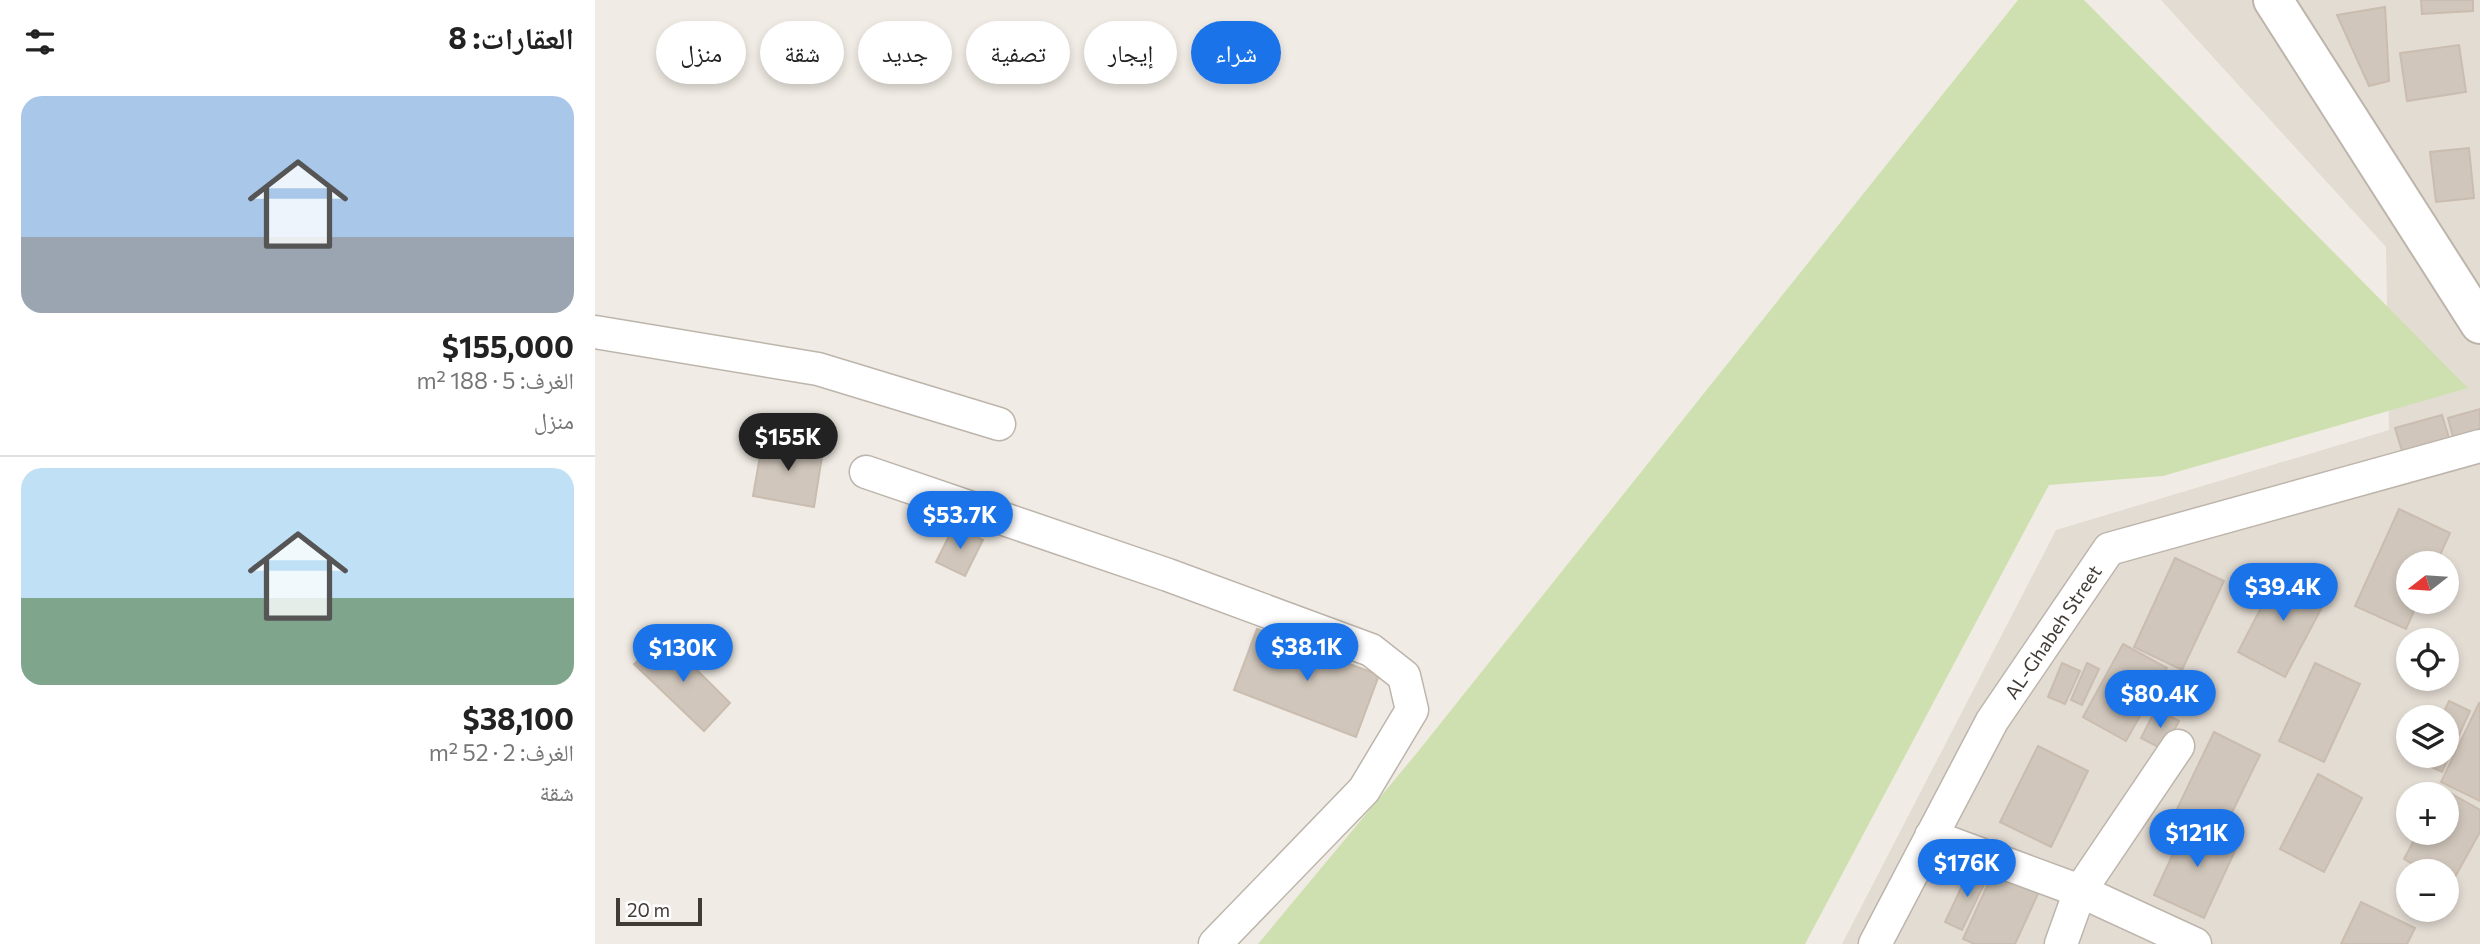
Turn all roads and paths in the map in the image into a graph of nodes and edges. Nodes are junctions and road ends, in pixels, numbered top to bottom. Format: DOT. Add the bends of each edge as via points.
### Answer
graph roads {
  1 [pos="2273,0"];
  2 [pos="2480,324"];
  3 [pos="595,332"];
  4 [pos="999,424"];
  5 [pos="2480,446"];
  6 [pos="866,472"];
  7 [pos="2178,746"];
  8 [pos="1931,836"];
  9 [pos="2080,891"];
  10 [pos="1215,944"];
  11 [pos="1875,944"];
  12 [pos="2061,944"];
  13 [pos="2195,944"];
  1 -- 2 [label="street"];
  3 -- 4 [label="street" via="818,369"];
  5 -- 8 [label="street, AL-Ghabeh Street" via="2109,549 1992,722"];
  6 -- 10 [label="street" via="1371,650 1404,676 1412,710 1364,790"];
  7 -- 9 [label="street"];
  8 -- 9 [label="street"];
  8 -- 11 [label="street, AL-Ghabeh Street"];
  9 -- 12 [label="street"];
  9 -- 13 [label="street"];
}
